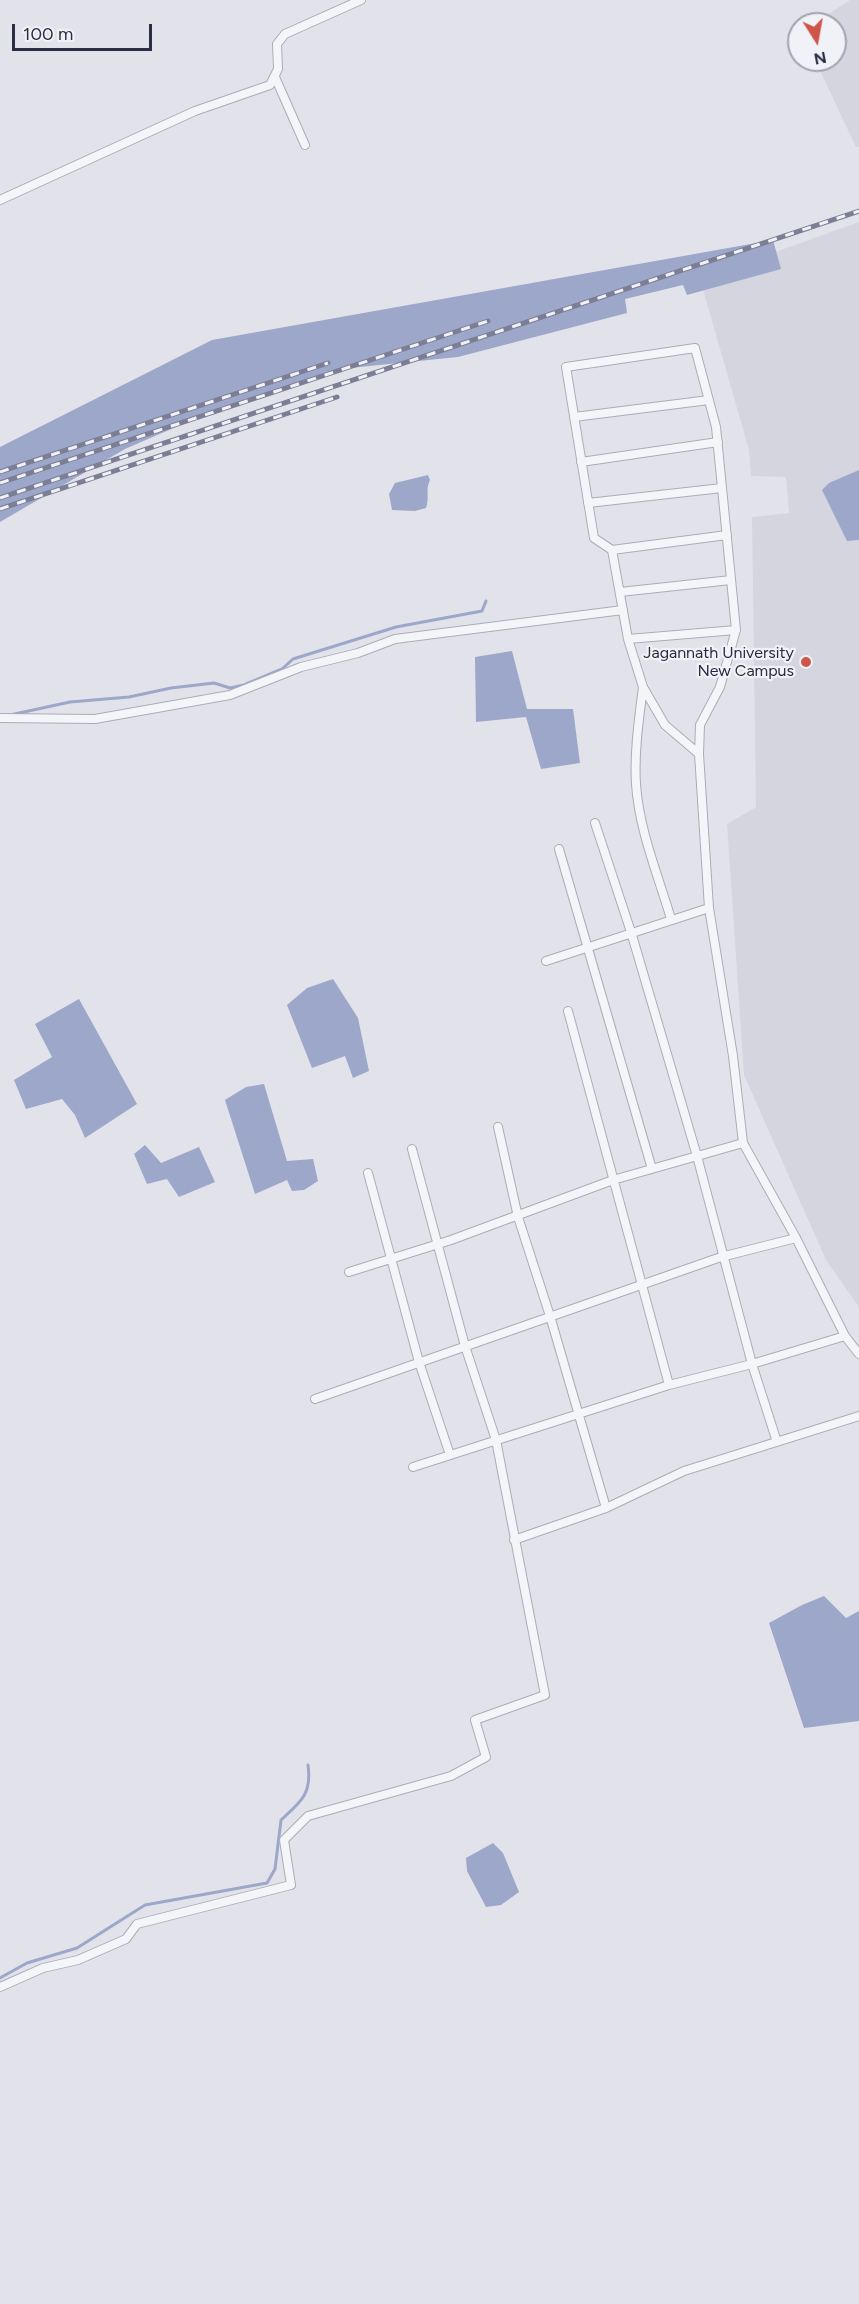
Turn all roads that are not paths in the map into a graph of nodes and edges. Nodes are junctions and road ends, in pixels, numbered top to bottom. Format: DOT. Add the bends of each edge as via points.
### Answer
graph roads {
  1 [pos="361,0"];
  2 [pos="275,77"];
  3 [pos="305,145"];
  4 [pos="0,200"];
  5 [pos="709,400"];
  6 [pos="574,417"];
  7 [pos="718,442"];
  8 [pos="581,462"];
  9 [pos="722,488"];
  10 [pos="588,503"];
  11 [pos="727,535"];
  12 [pos="612,550"];
  13 [pos="731,580"];
  14 [pos="620,592"];
  15 [pos="623,610"];
  16 [pos="736,630"];
  17 [pos="628,639"];
  18 [pos="643,687"];
  19 [pos="0,718"];
  20 [pos="699,754"];
  21 [pos="595,823"];
  22 [pos="559,849"];
  23 [pos="709,908"];
  24 [pos="671,919"];
  25 [pos="631,932"];
  26 [pos="586,947"];
  27 [pos="546,961"];
  28 [pos="568,1011"];
  29 [pos="498,1127"];
  30 [pos="744,1143"];
  31 [pos="412,1149"];
  32 [pos="697,1156"];
  33 [pos="652,1169"];
  34 [pos="368,1173"];
  35 [pos="613,1180"];
  36 [pos="518,1217"];
  37 [pos="796,1238"];
  38 [pos="438,1244"];
  39 [pos="721,1257"];
  40 [pos="391,1259"];
  41 [pos="349,1272"];
  42 [pos="643,1284"];
  43 [pos="550,1316"];
  44 [pos="845,1336"];
  45 [pos="465,1346"];
  46 [pos="859,1354"];
  47 [pos="419,1362"];
  48 [pos="752,1364"];
  49 [pos="669,1386"];
  50 [pos="315,1399"];
  51 [pos="579,1415"];
  52 [pos="859,1416"];
  53 [pos="496,1440"];
  54 [pos="777,1443"];
  55 [pos="450,1455"];
  56 [pos="413,1467"];
  57 [pos="606,1508"];
  58 [pos="514,1540"];
  59 [pos="0,1987"];
  1 -- 2 [label="street" via="285,34 277,44"];
  2 -- 3 [label="street"];
  2 -- 4 [label="street" via="270,85 195,111"];
  5 -- 6 [label="street"];
  5 -- 6 [label="street" via="695,348 566,367"];
  5 -- 7 [label="street"];
  6 -- 8 [label="street"];
  7 -- 8 [label="street"];
  7 -- 9 [label="street"];
  8 -- 10 [label="street"];
  9 -- 10 [label="street"];
  9 -- 11 [label="street"];
  10 -- 12 [label="street" via="594,538"];
  11 -- 12 [label="street"];
  11 -- 13 [label="street"];
  12 -- 14 [label="street"];
  13 -- 14 [label="street"];
  13 -- 16 [label="street"];
  14 -- 15 [label="street"];
  15 -- 17 [label="street"];
  15 -- 19 [label="street" via="395,639 301,667 230,695 95,719"];
  16 -- 17 [label="street"];
  16 -- 20 [label="street" via="720,687 700,725"];
  17 -- 18 [label="street"];
  18 -- 20 [label="street" via="664,724"];
  18 -- 24 [label="street" via="636,784 640,815"];
  20 -- 23 [label="street"];
  21 -- 25 [label="street"];
  22 -- 26 [label="street"];
  23 -- 24 [label="street"];
  23 -- 30 [label="street"];
  24 -- 25 [label="street"];
  25 -- 26 [label="street"];
  25 -- 32 [label="street"];
  26 -- 27 [label="street"];
  26 -- 33 [label="street"];
  28 -- 35 [label="street"];
  29 -- 36 [label="street"];
  30 -- 32 [label="street"];
  30 -- 37 [label="street"];
  31 -- 38 [label="street"];
  32 -- 33 [label="street"];
  32 -- 39 [label="street"];
  33 -- 35 [label="street"];
  34 -- 40 [label="street"];
  35 -- 36 [label="street"];
  35 -- 42 [label="street"];
  36 -- 38 [label="street"];
  36 -- 43 [label="street"];
  37 -- 39 [label="street"];
  37 -- 44 [label="street"];
  38 -- 40 [label="street"];
  38 -- 45 [label="street"];
  39 -- 42 [label="street"];
  39 -- 48 [label="street"];
  40 -- 41 [label="street"];
  40 -- 47 [label="street"];
  42 -- 43 [label="street"];
  42 -- 49 [label="street"];
  43 -- 45 [label="street"];
  43 -- 51 [label="street"];
  44 -- 46 [label="street"];
  44 -- 48 [label="street"];
  45 -- 47 [label="street"];
  45 -- 53 [label="street"];
  47 -- 50 [label="street"];
  47 -- 55 [label="street"];
  48 -- 49 [label="street"];
  48 -- 54 [label="street"];
  49 -- 51 [label="street"];
  51 -- 53 [label="street"];
  51 -- 57 [label="street"];
  52 -- 54 [label="street"];
  53 -- 55 [label="street"];
  53 -- 58 [label="street"];
  54 -- 57 [label="street" via="684,1471"];
  55 -- 56 [label="street"];
  57 -- 58 [label="street"];
  58 -- 59 [label="street" via="545,1695 475,1720 486,1757 451,1776 308,1815 284,1840 291,1885 137,1924 126,1939"];
}
